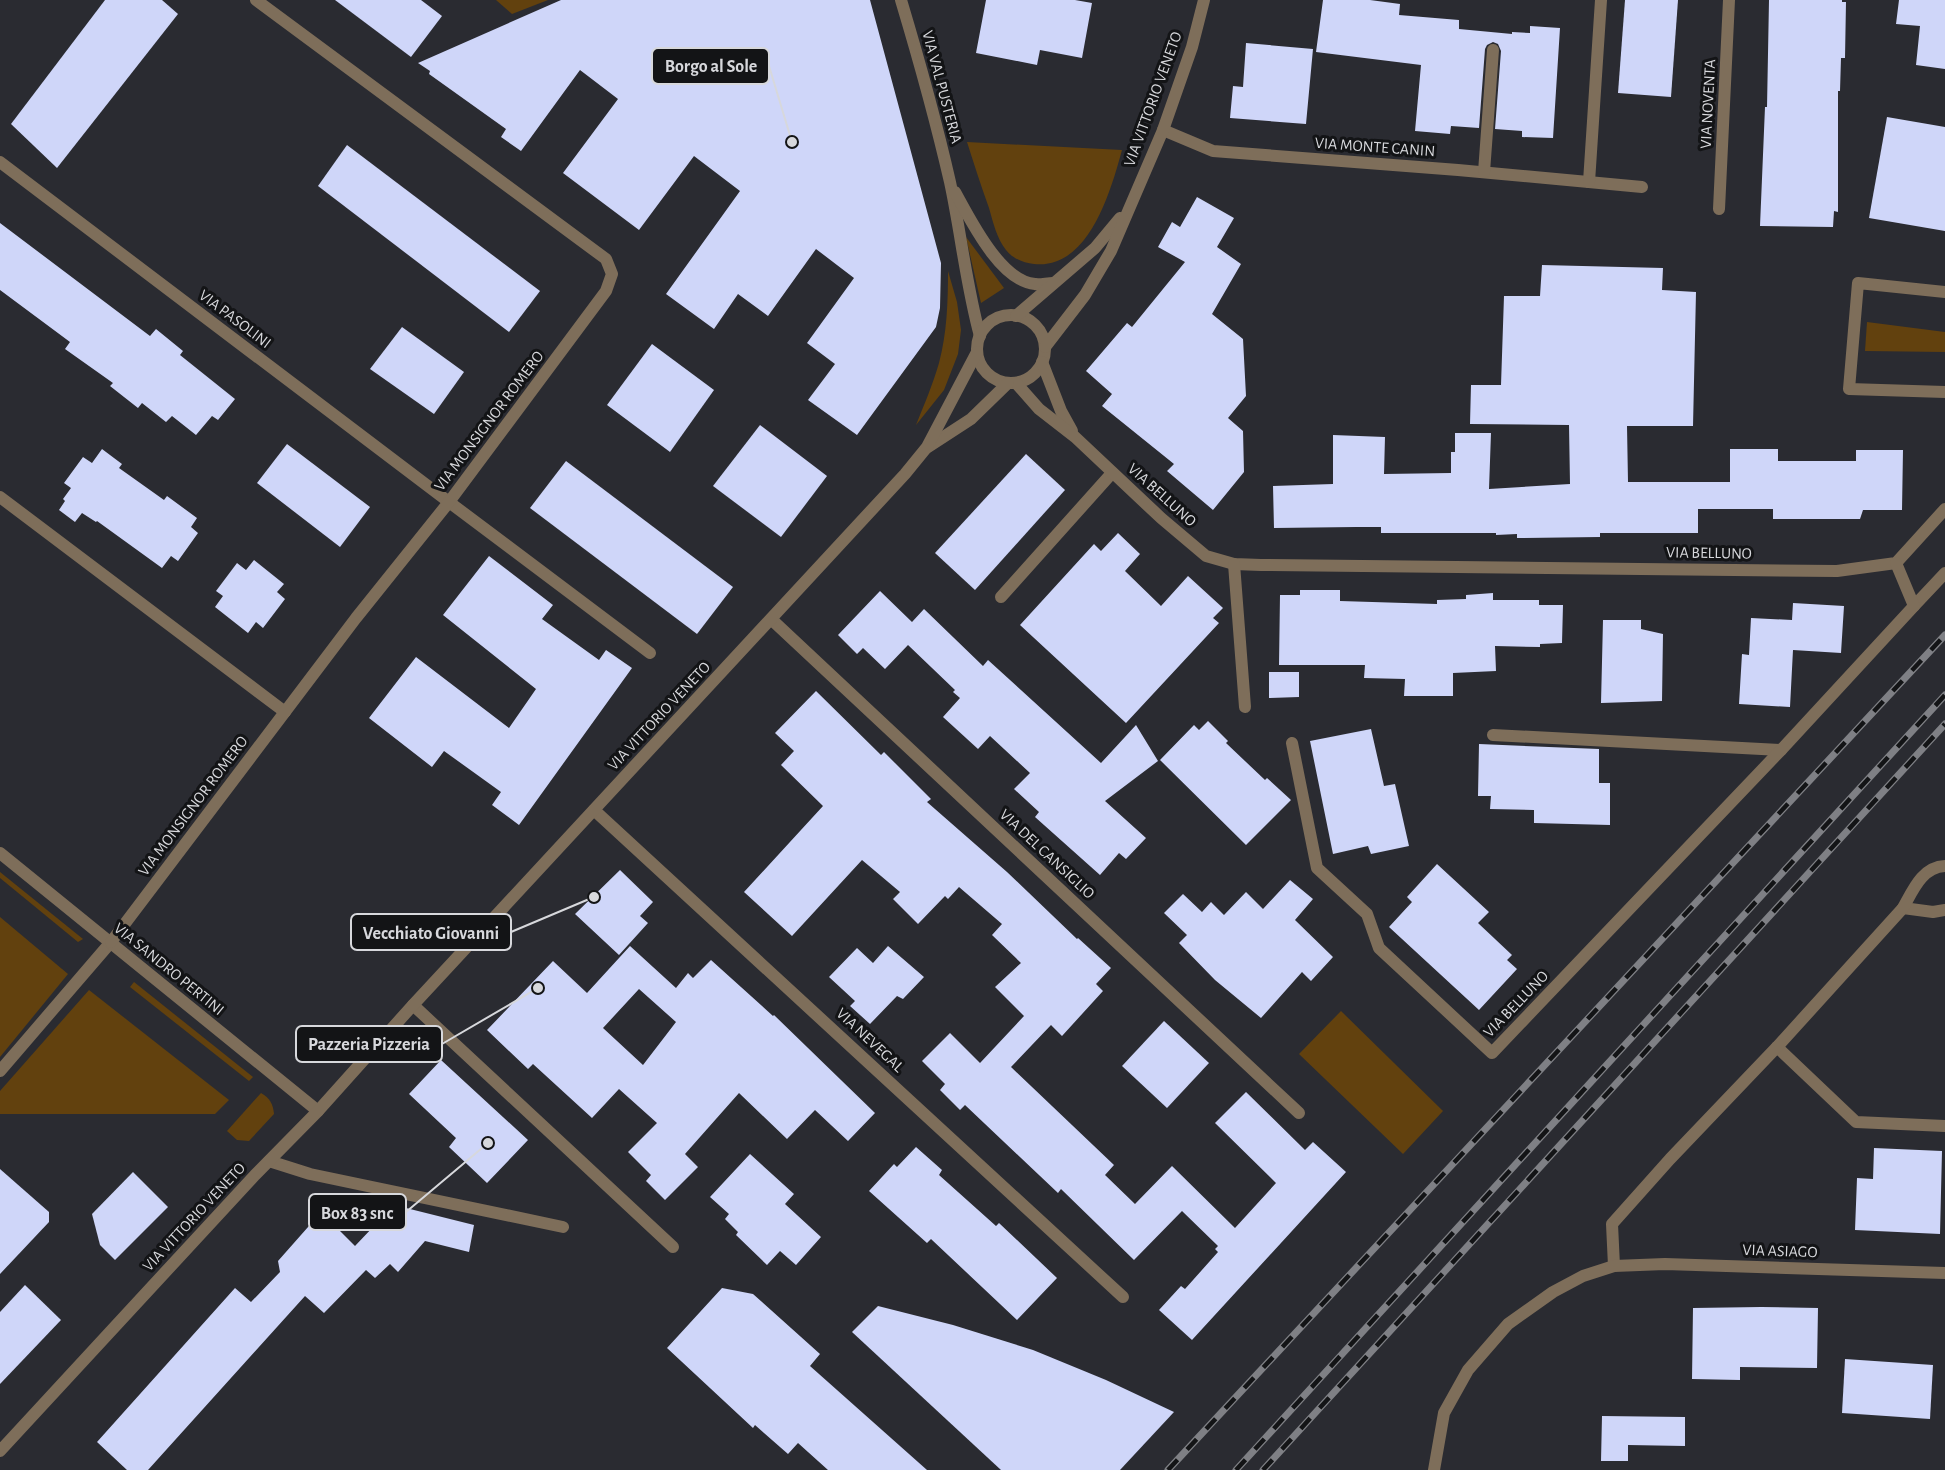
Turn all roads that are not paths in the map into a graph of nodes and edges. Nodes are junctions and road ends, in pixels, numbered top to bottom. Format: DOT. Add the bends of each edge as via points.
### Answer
graph roads {
  1 [pos="256,0"];
  2 [pos="901,0"];
  3 [pos="1204,0"];
  4 [pos="1600,0"];
  5 [pos="1729,0"];
  6 [pos="1493,50"];
  7 [pos="1162,130"];
  8 [pos="0,162"];
  9 [pos="1484,172"];
  10 [pos="1589,182"];
  11 [pos="950,183"];
  12 [pos="1642,187"];
  13 [pos="1129,208"];
  14 [pos="1719,209"];
  15 [pos="1053,283"];
  16 [pos="1945,292"];
  17 [pos="1016,316"];
  18 [pos="980,336"];
  19 [pos="1045,347"];
  20 [pos="977,352"];
  21 [pos="1042,362"];
  22 [pos="1012,383"];
  23 [pos="1945,392"];
  24 [pos="1075,437"];
  25 [pos="927,447"];
  26 [pos="1113,473"];
  27 [pos="0,497"];
  28 [pos="450,502"];
  29 [pos="1945,509"];
  30 [pos="1896,563"];
  31 [pos="1234,564"];
  32 [pos="1945,573"];
  33 [pos="1001,597"];
  34 [pos="1914,606"];
  35 [pos="771,619"];
  36 [pos="651,653"];
  37 [pos="1245,707"];
  38 [pos="285,712"];
  39 [pos="1493,735"];
  40 [pos="1292,743"];
  41 [pos="1781,750"];
  42 [pos="594,810"];
  43 [pos="0,854"];
  44 [pos="1945,866"];
  45 [pos="1903,908"];
  46 [pos="1945,910"];
  47 [pos="111,942"];
  48 [pos="413,1005"];
  49 [pos="1777,1047"];
  50 [pos="0,1071"];
  51 [pos="318,1111"];
  52 [pos="1299,1113"];
  53 [pos="1945,1126"];
  54 [pos="269,1161"];
  55 [pos="563,1227"];
  56 [pos="673,1247"];
  57 [pos="1614,1266"];
  58 [pos="1945,1273"];
  59 [pos="1123,1297"];
  60 [pos="0,1451"];
  61 [pos="1434,1470"];
  1 -- 28 [label="street, VIA MONSIGNOR ROMERO" via="606,259 612,274 606,291"];
  2 -- 11 [label="street, VIA VAL PUSTERIA"];
  3 -- 7 [label="street, VIA VITTORIO VENETO" via="1192,47"];
  4 -- 10 [label="street"];
  5 -- 14 [label="street, VIA NOVENTA"];
  6 -- 9 [label="street"];
  7 -- 9 [label="street, VIA MONTE CANIN" via="1213,151"];
  7 -- 13 [label="street, VIA VITTORIO VENETO"];
  8 -- 28 [label="street, VIA PASOLINI"];
  9 -- 10 [label="street, VIA MONTE CANIN"];
  10 -- 12 [label="street, VIA MONTE CANIN"];
  11 -- 15 [label="street, VIA VAL PUSTERIA" via="976,231 1008,271 1034,284"];
  11 -- 18 [label="street, VIA VAL PUSTERIA"];
  13 -- 15 [label="street, VIA VITTORIO VENETO" via="1095,248"];
  13 -- 19 [label="street, VIA VITTORIO VENETO" via="1085,295"];
  15 -- 17 [label="street, VIA VITTORIO VENETO"];
  16 -- 23 [label="street" via="1858,283 1850,389"];
  17 -- 18 [label="street, VIA VITTORIO VENETO" via="994,320"];
  17 -- 19 [label="street" via="1036,327"];
  18 -- 20 [label="street, VIA VITTORIO VENETO"];
  19 -- 21 [label="street, VIA VITTORIO VENETO"];
  20 -- 22 [label="street" via="990,376"];
  20 -- 25 [label="street, VIA VITTORIO VENETO"];
  21 -- 22 [label="street, VIA VITTORIO VENETO" via="1027,379"];
  21 -- 24 [label="street, VIA BELLUNO"];
  22 -- 24 [label="street, VIA BELLUNO"];
  22 -- 25 [label="street, VIA VITTORIO VENETO" via="971,419"];
  24 -- 26 [label="street, VIA BELLUNO"];
  25 -- 35 [label="street, VIA VITTORIO VENETO"];
  26 -- 31 [label="street, VIA BELLUNO" via="1206,555"];
  26 -- 33 [label="street"];
  27 -- 38 [label="street"];
  28 -- 36 [label="street, VIA PASOLINI"];
  28 -- 38 [label="street, VIA MONSIGNOR ROMERO"];
  29 -- 30 [label="street"];
  30 -- 31 [label="street, VIA BELLUNO" via="1837,571"];
  30 -- 34 [label="street"];
  31 -- 37 [label="street"];
  32 -- 34 [label="street, VIA BELLUNO"];
  34 -- 41 [label="street, VIA BELLUNO"];
  35 -- 42 [label="street, VIA VITTORIO VENETO"];
  35 -- 52 [label="street, VIA DEL CANSIGLIO"];
  38 -- 47 [label="street, VIA MONSIGNOR ROMERO"];
  39 -- 41 [label="street"];
  40 -- 41 [label="street, VIA BELLUNO" via="1317,868 1367,914 1379,948 1492,1053"];
  42 -- 48 [label="street, VIA VITTORIO VENETO"];
  42 -- 59 [label="street, VIA NEVEGAL"];
  43 -- 47 [label="street, VIA SANDRO PERTINI"];
  44 -- 45 [label="street" via="1930,869"];
  45 -- 46 [label="street"];
  45 -- 49 [label="street"];
  47 -- 50 [label="street, VIA MONSIGNOR ROMERO"];
  47 -- 51 [label="street, VIA SANDRO PERTINI"];
  48 -- 51 [label="street, VIA VITTORIO VENETO"];
  48 -- 56 [label="street"];
  49 -- 53 [label="street" via="1856,1122"];
  49 -- 57 [label="street" via="1612,1224"];
  51 -- 54 [label="street, VIA VITTORIO VENETO"];
  54 -- 55 [label="street" via="310,1174"];
  54 -- 60 [label="street, VIA VITTORIO VENETO"];
  57 -- 58 [label="street, VIA ASIAGO" via="1665,1264"];
  57 -- 61 [label="street, VIA ASIAGO" via="1553,1292 1508,1324 1468,1370 1444,1413"];
}
